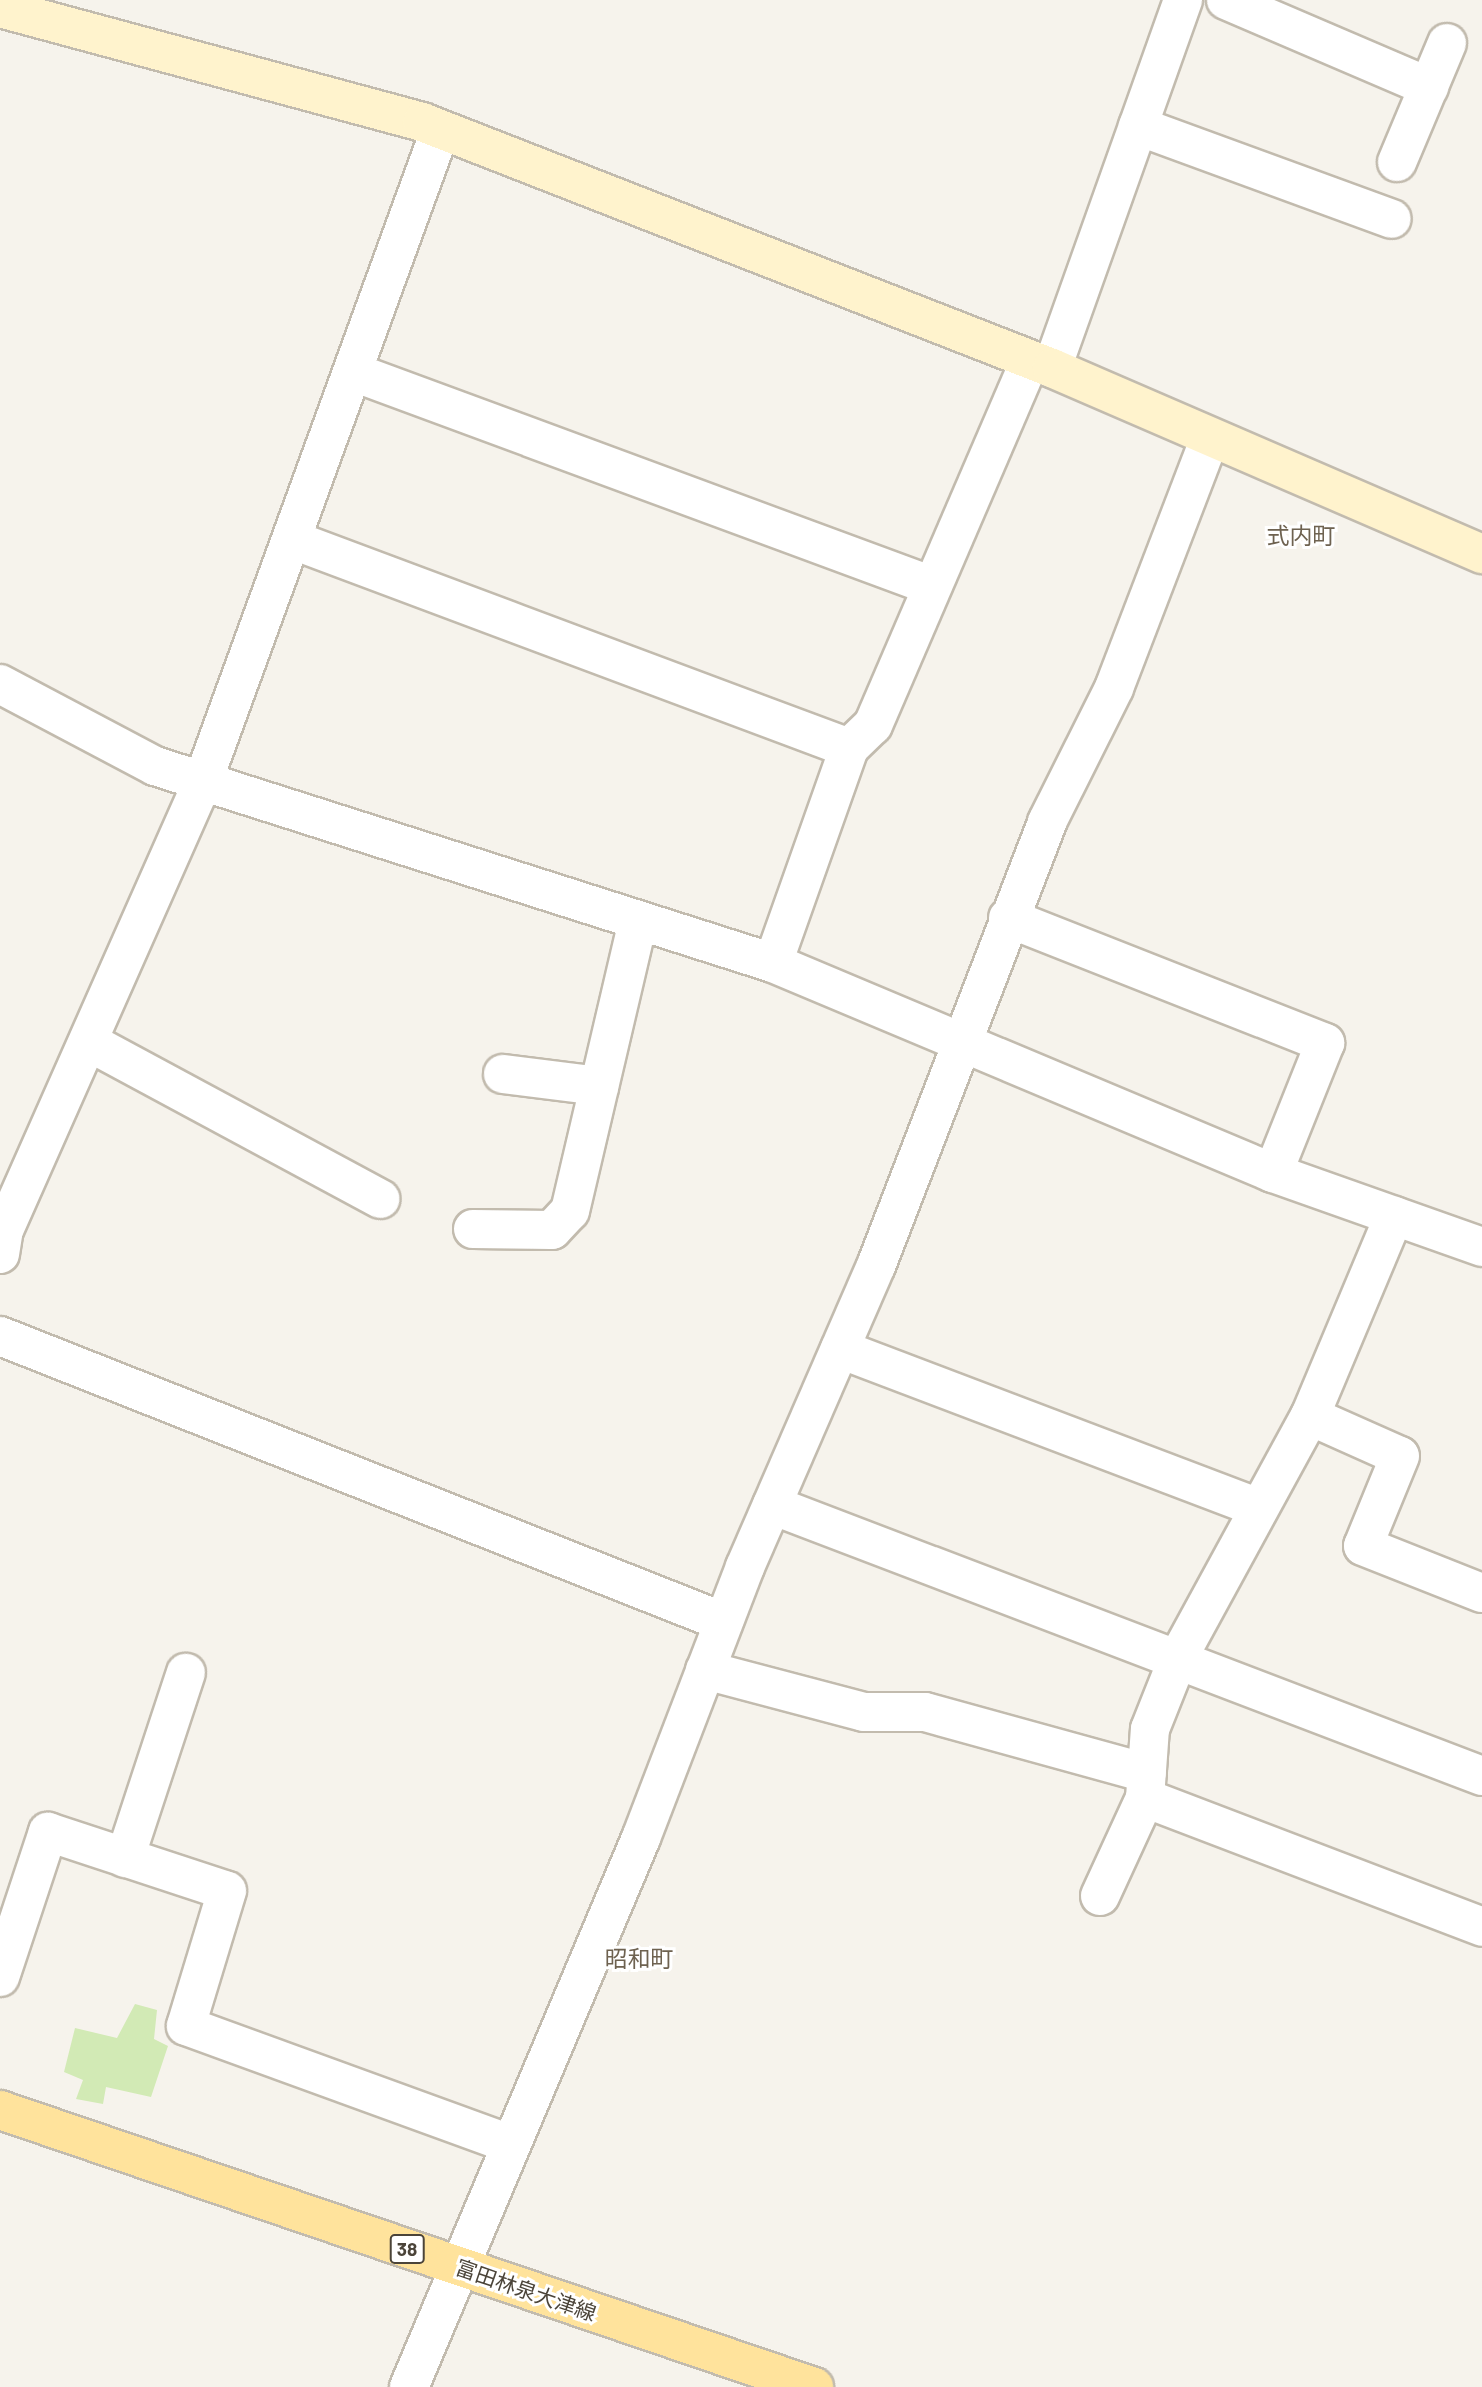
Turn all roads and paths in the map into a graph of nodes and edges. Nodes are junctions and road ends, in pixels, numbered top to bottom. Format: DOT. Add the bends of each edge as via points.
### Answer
graph roads {
  1 [pos="1183,0"];
  2 [pos="1226,0"];
  3 [pos="0,8"];
  4 [pos="1447,43"];
  5 [pos="1429,87"];
  6 [pos="1138,126"];
  7 [pos="440,131"];
  8 [pos="1397,162"];
  9 [pos="1392,219"];
  10 [pos="1041,364"];
  11 [pos="356,373"];
  12 [pos="1210,439"];
  13 [pos="292,540"];
  14 [pos="1482,554"];
  15 [pos="932,586"];
  16 [pos="2,692"];
  17 [pos="849,748"];
  18 [pos="204,778"];
  19 [pos="1008,918"];
  20 [pos="638,921"];
  21 [pos="773,963"];
  22 [pos="964,1039"];
  23 [pos="89,1042"];
  24 [pos="503,1074"];
  25 [pos="599,1086"];
  26 [pos="1273,1173"];
  27 [pos="380,1199"];
  28 [pos="1394,1216"];
  29 [pos="473,1229"];
  30 [pos="1482,1247"];
  31 [pos="0,1254"];
  32 [pos="0,1336"];
  33 [pos="840,1349"];
  34 [pos="1310,1416"];
  35 [pos="772,1505"];
  36 [pos="1259,1508"];
  37 [pos="1482,1593"];
  38 [pos="724,1622"];
  39 [pos="1178,1656"];
  40 [pos="705,1670"];
  41 [pos="186,1673"];
  42 [pos="1482,1776"];
  43 [pos="1146,1785"];
  44 [pos="125,1858"];
  45 [pos="1100,1896"];
  46 [pos="1482,1927"];
  47 [pos="0,1977"];
  48 [pos="0,2110"];
  49 [pos="510,2144"];
  50 [pos="460,2267"];
  51 [pos="409,2387"];
  52 [pos="814,2387"];
  1 -- 6 [label="street"];
  2 -- 5 [label="street"];
  3 -- 7 [label="street"];
  4 -- 5 [label="street"];
  5 -- 8 [label="street"];
  6 -- 9 [label="street"];
  6 -- 10 [label="street"];
  7 -- 10 [label="street"];
  7 -- 11 [label="street"];
  10 -- 12 [label="street"];
  10 -- 15 [label="street"];
  11 -- 13 [label="street"];
  11 -- 15 [label="street"];
  12 -- 14 [label="street"];
  12 -- 19 [label="street" via="1114,688 1086,734"];
  13 -- 17 [label="street"];
  13 -- 18 [label="street"];
  15 -- 17 [label="street" via="873,725"];
  16 -- 18 [label="street" via="155,766"];
  17 -- 21 [label="street"];
  18 -- 20 [label="street"];
  18 -- 23 [label="street"];
  19 -- 22 [label="street"];
  19 -- 26 [label="street" via="1325,1043"];
  20 -- 21 [label="street"];
  20 -- 25 [label="street"];
  21 -- 22 [label="street"];
  22 -- 26 [label="street"];
  22 -- 33 [label="street"];
  23 -- 27 [label="street"];
  23 -- 31 [label="street" via="4,1230"];
  24 -- 25 [label="street"];
  25 -- 29 [label="street" via="570,1211 552,1230"];
  26 -- 28 [label="street"];
  28 -- 30 [label="street"];
  28 -- 34 [label="street"];
  32 -- 38 [label="street"];
  33 -- 35 [label="street"];
  33 -- 36 [label="street"];
  34 -- 36 [label="street"];
  34 -- 37 [label="street" via="1400,1456 1363,1546"];
  35 -- 38 [label="street"];
  35 -- 39 [label="street"];
  36 -- 39 [label="street"];
  38 -- 40 [label="street"];
  39 -- 42 [label="street"];
  39 -- 43 [label="street" via="1150,1729"];
  40 -- 43 [label="street" via="864,1712 925,1712"];
  40 -- 49 [label="street"];
  41 -- 44 [label="street"];
  43 -- 45 [label="street"];
  43 -- 46 [label="street"];
  44 -- 47 [label="street" via="48,1832"];
  44 -- 49 [label="street" via="227,1891 186,2026"];
  48 -- 50 [label="main road, 富田林泉大津線 / 38"];
  49 -- 50 [label="street"];
  50 -- 51 [label="street"];
  50 -- 52 [label="main road, 富田林泉大津線 / 38"];
}
